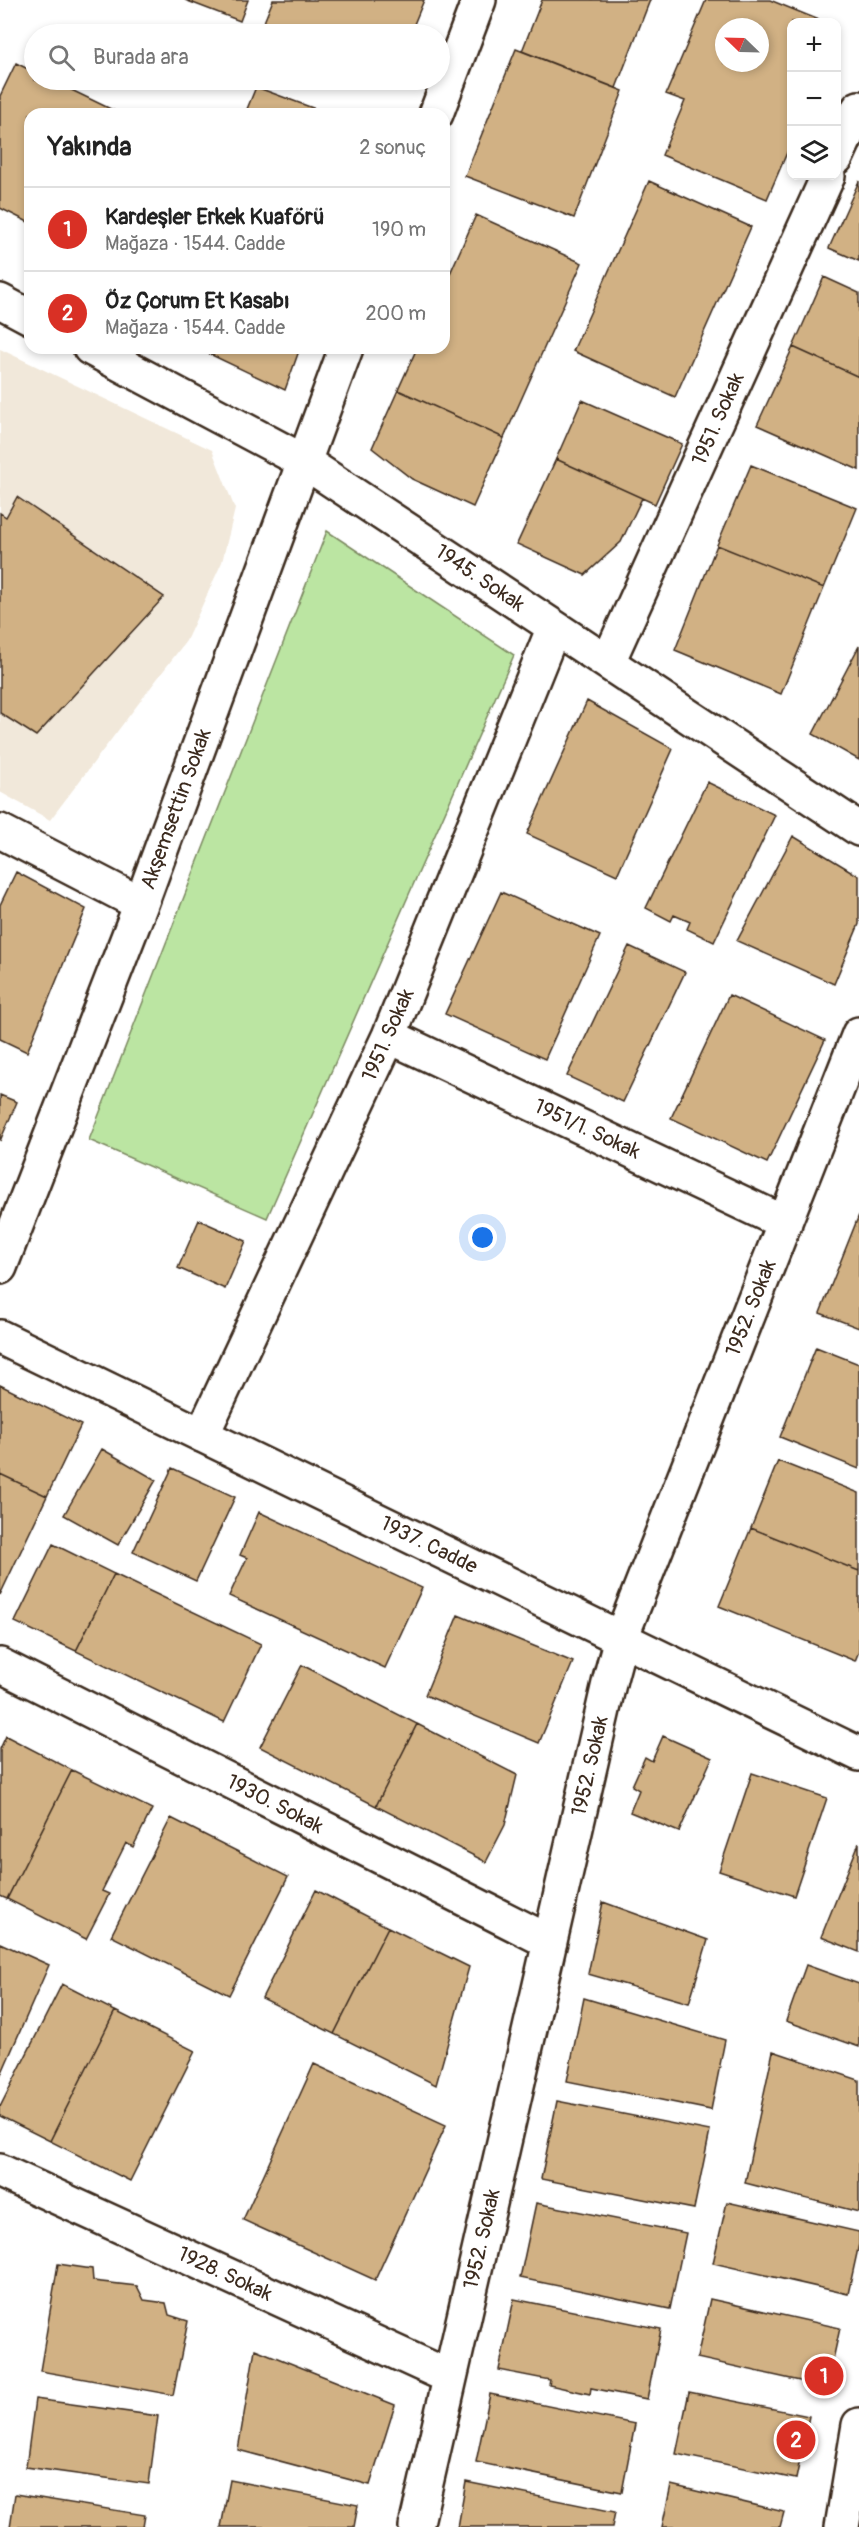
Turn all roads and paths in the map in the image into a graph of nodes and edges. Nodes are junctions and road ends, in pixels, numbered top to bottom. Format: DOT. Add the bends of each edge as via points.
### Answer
graph roads {
  1 [pos="479,0"];
  2 [pos="450,77"];
  3 [pos="445,90"];
  4 [pos="438,108"];
  5 [pos="859,108"];
  6 [pos="841,149"];
  7 [pos="826,180"];
  8 [pos="0,301"];
  9 [pos="24,314"];
  10 [pos="101,354"];
  11 [pos="344,354"];
  12 [pos="303,461"];
  13 [pos="554,627"];
  14 [pos="608,662"];
  15 [pos="859,829"];
  16 [pos="0,831"];
  17 [pos="141,904"];
  18 [pos="859,1034"];
  19 [pos="389,1036"];
  20 [pos="785,1223"];
  21 [pos="0,1267"];
  22 [pos="0,1337"];
  23 [pos="202,1435"];
  24 [pos="621,1638"];
  25 [pos="0,1665"];
  26 [pos="859,1754"];
  27 [pos="550,1942"];
  28 [pos="1,2179"];
  29 [pos="450,2378"];
  30 [pos="859,2425"];
  31 [pos="416,2527"];
  32 [pos="842,2527"];
  1 -- 2 [label="street"];
  3 -- 4 [label="street"];
  5 -- 6 [label="street"];
  7 -- 14 [label="street, 1951. Sokak"];
  8 -- 9 [label="street"];
  10 -- 12 [label="street, 1945. Sokak"];
  11 -- 12 [label="street, Akşemsettin Sokak"];
  12 -- 13 [label="street, 1945. Sokak"];
  12 -- 17 [label="street, Akşemsettin Sokak"];
  13 -- 14 [label="street, 1945. Sokak"];
  13 -- 19 [label="street, 1951. Sokak"];
  14 -- 15 [label="street, 1945. Sokak"];
  16 -- 17 [label="street"];
  17 -- 21 [label="street, Akşemsettin Sokak"];
  18 -- 20 [label="street, 1952. Sokak"];
  19 -- 20 [label="street, 1951/1. Sokak"];
  19 -- 23 [label="street, 1951. Sokak"];
  20 -- 24 [label="street, 1952. Sokak"];
  22 -- 23 [label="street, 1937. Cadde"];
  23 -- 24 [label="street, 1937. Cadde"];
  24 -- 26 [label="street, 1937. Cadde"];
  24 -- 27 [label="street, 1952. Sokak"];
  25 -- 27 [label="street, 1930. Sokak"];
  27 -- 29 [label="street, 1952. Sokak"];
  28 -- 29 [label="street, 1928. Sokak"];
  29 -- 31 [label="street, 1952. Sokak"];
  30 -- 32 [label="street"];
}
